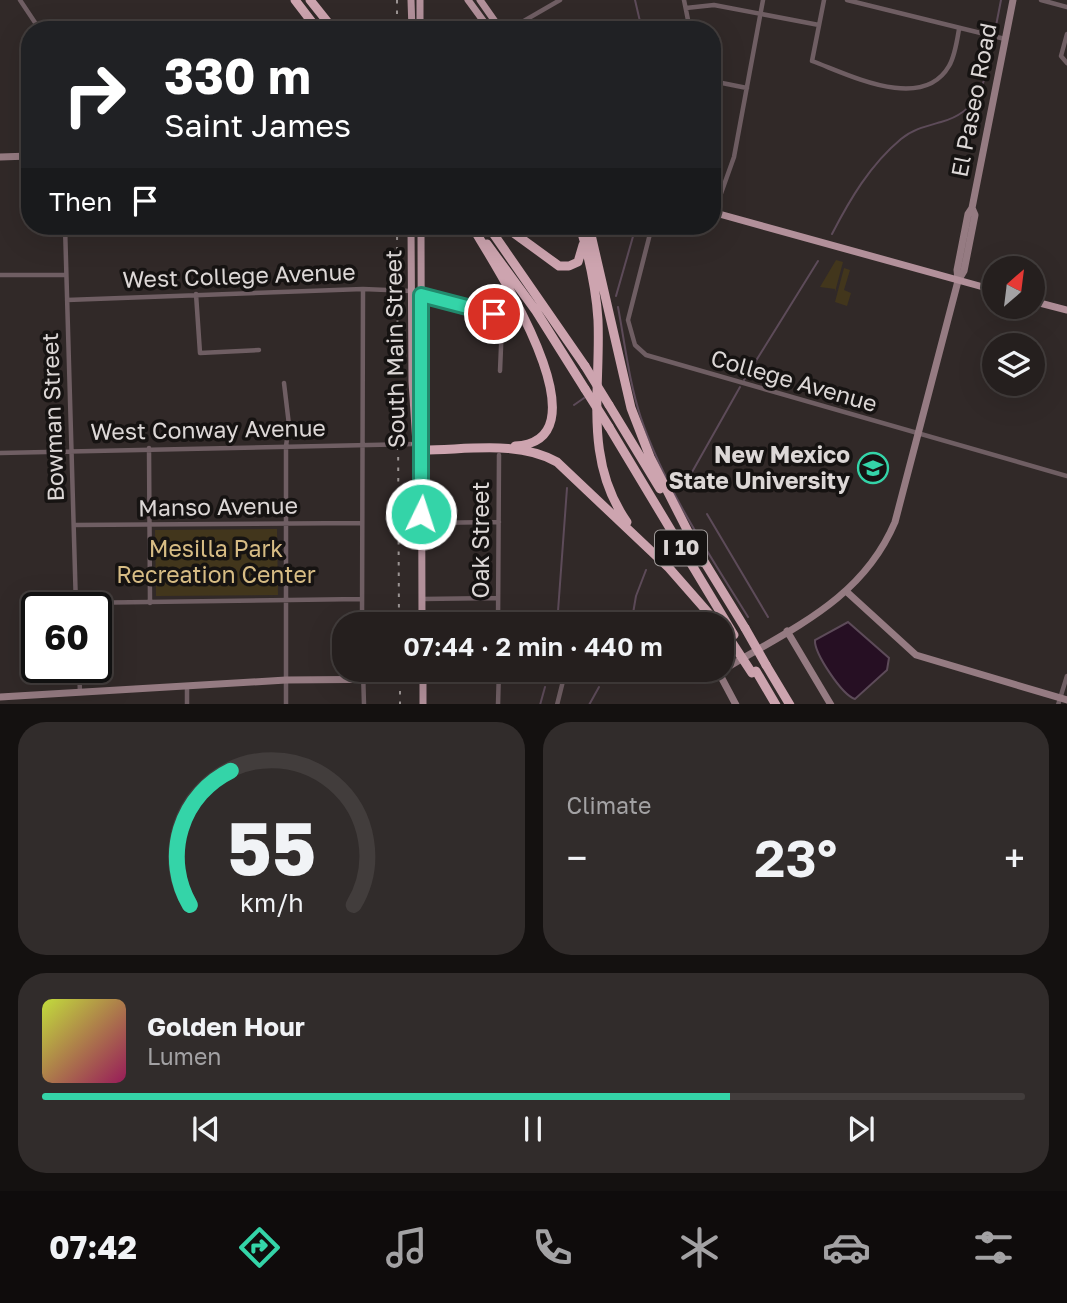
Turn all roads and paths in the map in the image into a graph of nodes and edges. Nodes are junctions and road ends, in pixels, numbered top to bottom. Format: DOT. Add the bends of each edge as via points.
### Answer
graph roads {
  1 [pos="20,0"];
  2 [pos="295,0"];
  3 [pos="310,0"];
  4 [pos="411,0"];
  5 [pos="468,0"];
  6 [pos="480,0"];
  7 [pos="559,0"];
  8 [pos="684,0"];
  9 [pos="763,0"];
  10 [pos="824,0"];
  11 [pos="847,0"];
  12 [pos="1013,0"];
  13 [pos="1041,0"];
  14 [pos="421,1"];
  15 [pos="1067,7"];
  16 [pos="685,8"];
  17 [pos="761,13"];
  18 [pos="34,21"];
  19 [pos="311,21"];
  20 [pos="327,21"];
  21 [pos="412,21"];
  22 [pos="420,21"];
  23 [pos="484,21"];
  24 [pos="495,21"];
  25 [pos="523,21"];
  26 [pos="688,21"];
  27 [pos="819,25"];
  28 [pos="959,29"];
  29 [pos="1067,34"];
  30 [pos="1005,39"];
  31 [pos="1067,63"];
  32 [pos="721,83"];
  33 [pos="747,88"];
  34 [pos="21,156"];
  35 [pos="0,157"];
  36 [pos="721,191"];
  37 [pos="721,214"];
  38 [pos="65,235"];
  39 [pos="411,235"];
  40 [pos="421,235"];
  41 [pos="477,235"];
  42 [pos="479,235"];
  43 [pos="494,235"];
  44 [pos="516,235"];
  45 [pos="580,235"];
  46 [pos="582,235"];
  47 [pos="593,235"];
  48 [pos="650,235"];
  49 [pos="0,275"];
  50 [pos="66,275"];
  51 [pos="958,281"];
  52 [pos="982,287"];
  53 [pos="363,289"];
  54 [pos="411,291"];
  55 [pos="195,294"];
  56 [pos="421,295"];
  57 [pos="67,300"];
  58 [pos="1045,304"];
  59 [pos="1067,310"];
  60 [pos="259,350"];
  61 [pos="500,371"];
  62 [pos="284,383"];
  63 [pos="918,433"];
  64 [pos="363,445"];
  65 [pos="286,446"];
  66 [pos="421,446"];
  67 [pos="149,448"];
  68 [pos="70,449"];
  69 [pos="0,453"];
  70 [pos="499,455"];
  71 [pos="1067,476"];
  72 [pos="499,522"];
  73 [pos="286,523"];
  74 [pos="362,523"];
  75 [pos="421,523"];
  76 [pos="74,525"];
  77 [pos="149,525"];
  78 [pos="663,563"];
  79 [pos="704,563"];
  80 [pos="76,592"];
  81 [pos="847,592"];
  82 [pos="498,598"];
  83 [pos="361,599"];
  84 [pos="421,599"];
  85 [pos="285,601"];
  86 [pos="150,603"];
  87 [pos="112,604"];
  88 [pos="362,612"];
  89 [pos="422,612"];
  90 [pos="499,612"];
  91 [pos="707,612"];
  92 [pos="716,612"];
  93 [pos="787,631"];
  94 [pos="734,642"];
  95 [pos="734,663"];
  96 [pos="332,676"];
  97 [pos="1067,676"];
  98 [pos="286,680"];
  99 [pos="363,682"];
  100 [pos="423,682"];
  101 [pos="499,682"];
  102 [pos="562,682"];
  103 [pos="726,682"];
  104 [pos="80,683"];
  105 [pos="187,686"];
  106 [pos="80,693"];
  107 [pos="0,697"];
  108 [pos="1062,701"];
  109 [pos="187,704"];
  110 [pos="286,704"];
  111 [pos="363,704"];
  112 [pos="423,704"];
  113 [pos="499,704"];
  114 [pos="556,704"];
  115 [pos="736,704"];
  116 [pos="773,704"];
  117 [pos="789,704"];
  118 [pos="830,704"];
  1 -- 18 [label="street"];
  2 -- 19 [label="highway"];
  3 -- 20 [label="highway"];
  4 -- 21 [label="main road"];
  5 -- 23 [label="main road"];
  6 -- 24 [label="main road"];
  7 -- 25 [label="street"];
  8 -- 16 [label="street"];
  9 -- 17 [label="street"];
  10 -- 27 [label="street"];
  11 -- 28 [label="street"];
  12 -- 30 [label="street, El Paseo Road"];
  13 -- 15 [label="street"];
  14 -- 22 [label="main road"];
  16 -- 17 [label="street" via="714,5"];
  16 -- 26 [label="street"];
  17 -- 27 [label="street"];
  17 -- 33 [label="street"];
  27 -- 28 [label="street" via="812,61 877,85 906,89 942,76 953,58"];
  28 -- 30 [label="street"];
  29 -- 31 [label="street" via="1061,56"];
  30 -- 51 [label="street, El Paseo Road"];
  32 -- 33 [label="street"];
  33 -- 36 [label="street" via="734,157"];
  34 -- 35 [label="street"];
  37 -- 51 [label="main road"];
  38 -- 50 [label="street, Bowman Street"];
  39 -- 54 [label="main road, South Main Street"];
  40 -- 56 [label="main road, South Main Street"];
  41 -- 66 [label="highway" via="530,330 549,380 552,419 544,435 530,444"];
  42 -- 92 [label="highway, I 10, bridge" via="536,311"];
  43 -- 79 [label="highway, I 10, bridge" via="586,366"];
  44 -- 45 [label="highway" via="564,267 581,258"];
  46 -- 78 [label="highway" via="597,304 600,465 621,514"];
  47 -- 79 [label="highway" via="631,408 650,457"];
  48 -- 63 [label="street, College Avenue" via="628,320 635,345 646,355"];
  49 -- 50 [label="street"];
  50 -- 57 [label="street, Bowman Street"];
  51 -- 52 [label="main road"];
  51 -- 63 [label="street, El Paseo Road"];
  53 -- 54 [label="street, West College Avenue"];
  53 -- 55 [label="street, West College Avenue"];
  53 -- 64 [label="street"];
  54 -- 56 [label="street, West College Avenue"];
  54 -- 66 [label="main road, South Main Street"];
  55 -- 57 [label="street, West College Avenue"];
  55 -- 60 [label="street" via="200,353"];
  56 -- 61 [label="street, West College Avenue" via="499,318"];
  56 -- 66 [label="main road, South Main Street"];
  57 -- 68 [label="street, Bowman Street"];
  58 -- 59 [label="main road"];
  62 -- 65 [label="street" via="289,425"];
  63 -- 71 [label="street, College Avenue"];
  63 -- 81 [label="street, El Paseo Road" via="887,540 873,565"];
  64 -- 65 [label="street, West Conway Avenue"];
  64 -- 66 [label="street, West Conway Avenue"];
  64 -- 74 [label="street"];
  65 -- 67 [label="street, West Conway Avenue"];
  65 -- 73 [label="street"];
  66 -- 75 [label="main road, South Main Street"];
  66 -- 78 [label="highway" via="547,456"];
  67 -- 68 [label="street, West Conway Avenue"];
  67 -- 77 [label="street"];
  68 -- 69 [label="street, West Conway Avenue"];
  68 -- 76 [label="street, Bowman Street"];
  70 -- 72 [label="street, Oak Street"];
  72 -- 75 [label="street"];
  72 -- 82 [label="street, Oak Street"];
  73 -- 74 [label="street, Manso Avenue"];
  73 -- 77 [label="street, Manso Avenue"];
  73 -- 85 [label="street"];
  74 -- 83 [label="street"];
  75 -- 84 [label="main road, South Main Street"];
  76 -- 77 [label="street, Manso Avenue"];
  76 -- 80 [label="street, Bowman Street"];
  77 -- 86 [label="street"];
  78 -- 91 [label="highway"];
  79 -- 117 [label="highway, I 10, bridge"];
  81 -- 93 [label="street, El Paseo Road"];
  81 -- 108 [label="street" via="916,655"];
  82 -- 84 [label="street"];
  82 -- 90 [label="street, Oak Street"];
  83 -- 85 [label="street"];
  83 -- 88 [label="street"];
  84 -- 89 [label="main road, South Main Street"];
  85 -- 86 [label="street"];
  85 -- 98 [label="street"];
  86 -- 87 [label="street"];
  93 -- 95 [label="street, El Paseo Road"];
  93 -- 118 [label="street"];
  94 -- 116 [label="highway, I 10, bridge"];
  96 -- 98 [label="street"];
  97 -- 108 [label="street"];
  98 -- 105 [label="street"];
  98 -- 110 [label="street"];
  99 -- 111 [label="street"];
  100 -- 112 [label="main road"];
  101 -- 113 [label="street"];
  102 -- 114 [label="street"];
  103 -- 115 [label="street"];
  104 -- 106 [label="street"];
  105 -- 106 [label="street"];
  105 -- 109 [label="street"];
  106 -- 107 [label="street"];
}
